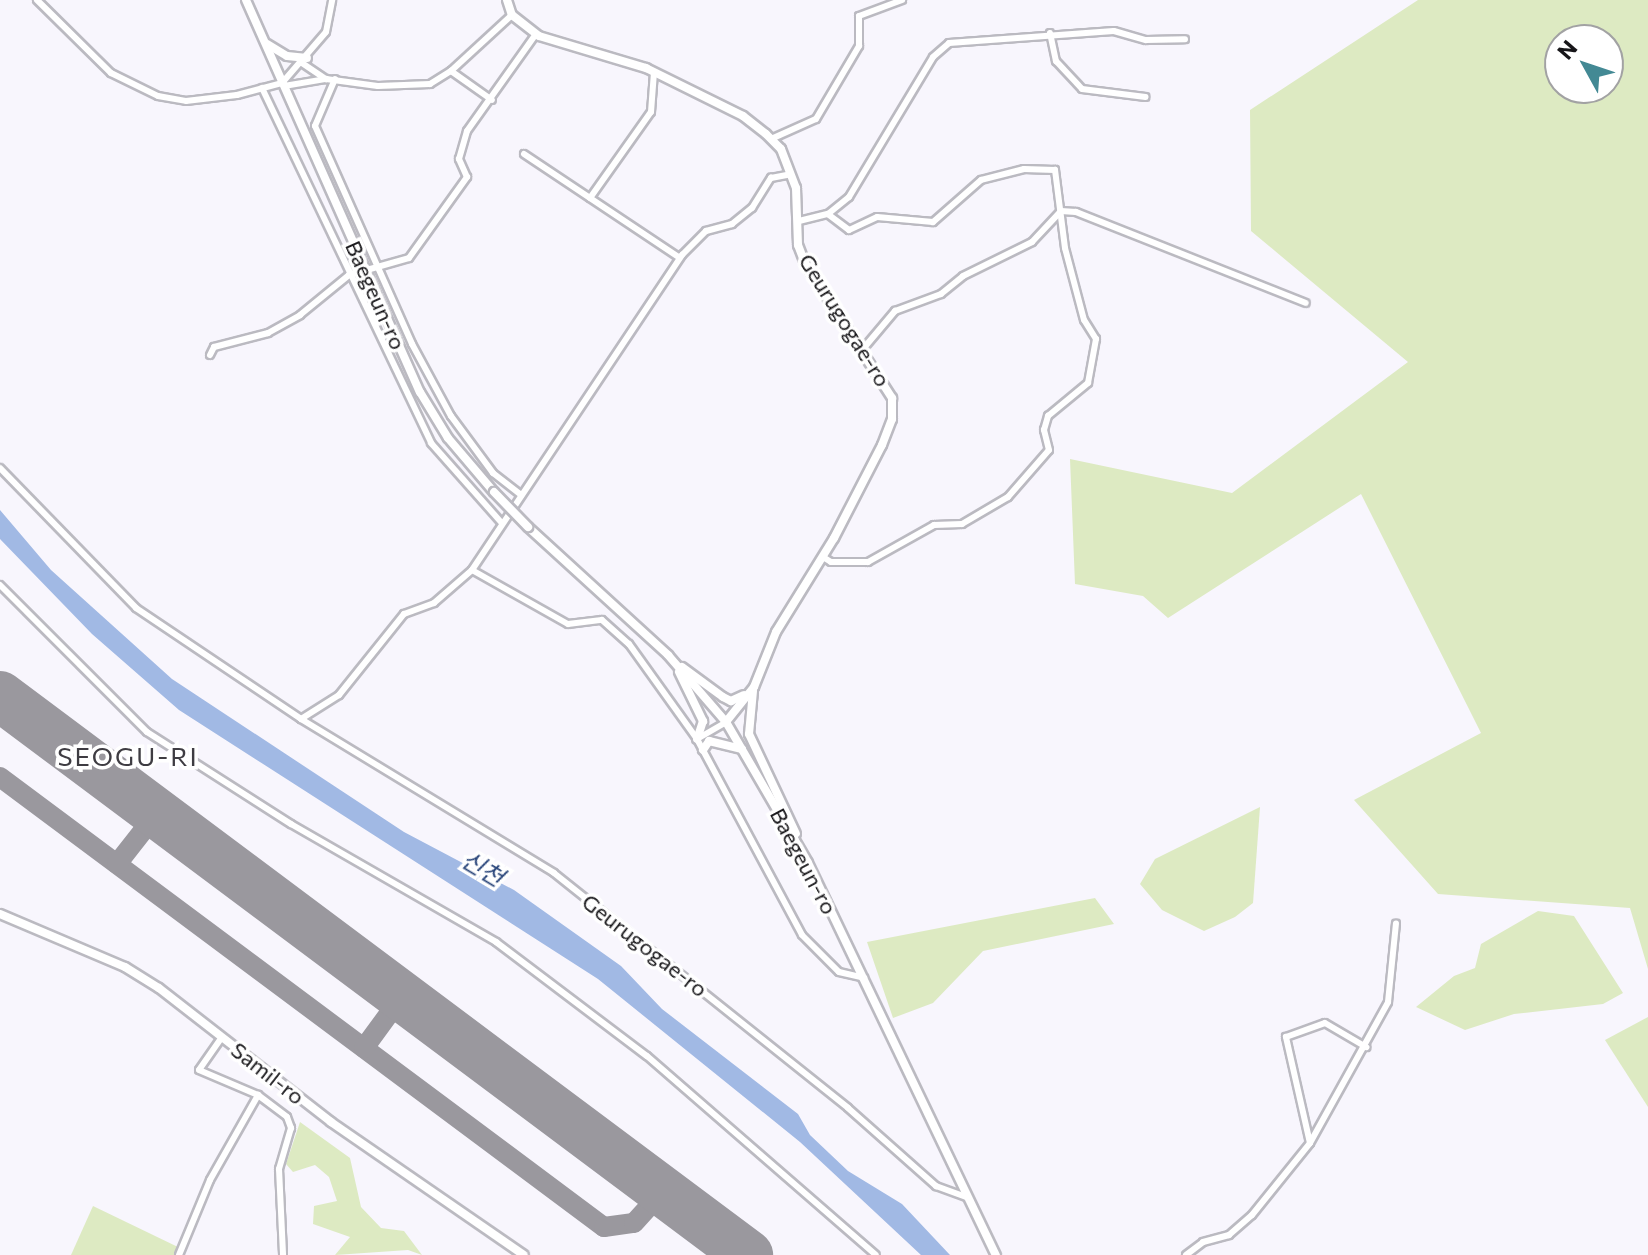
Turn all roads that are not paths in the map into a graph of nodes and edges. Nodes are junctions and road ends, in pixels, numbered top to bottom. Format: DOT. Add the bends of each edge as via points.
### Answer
graph roads {
  1 [pos="37,0"];
  2 [pos="246,0"];
  3 [pos="332,0"];
  4 [pos="507,0"];
  5 [pos="902,0"];
  6 [pos="512,15"];
  7 [pos="1050,33"];
  8 [pos="536,34"];
  9 [pos="1185,39"];
  10 [pos="264,41"];
  11 [pos="304,60"];
  12 [pos="451,71"];
  13 [pos="654,72"];
  14 [pos="326,79"];
  15 [pos="335,79"];
  16 [pos="283,84"];
  17 [pos="262,88"];
  18 [pos="1145,97"];
  19 [pos="492,100"];
  20 [pos="771,139"];
  21 [pos="524,154"];
  22 [pos="791,174"];
  23 [pos="590,198"];
  24 [pos="1061,211"];
  25 [pos="828,214"];
  26 [pos="799,221"];
  27 [pos="680,258"];
  28 [pos="379,265"];
  29 [pos="365,270"];
  30 [pos="349,275"];
  31 [pos="1306,303"];
  32 [pos="863,349"];
  33 [pos="210,355"];
  34 [pos="0,468"];
  35 [pos="521,495"];
  36 [pos="501,522"];
  37 [pos="823,557"];
  38 [pos="472,570"];
  39 [pos="0,585"];
  40 [pos="673,661"];
  41 [pos="754,687"];
  42 [pos="301,719"];
  43 [pos="726,722"];
  44 [pos="697,739"];
  45 [pos="742,749"];
  46 [pos="703,750"];
  47 [pos="808,863"];
  48 [pos="0,914"];
  49 [pos="1396,923"];
  50 [pos="864,978"];
  51 [pos="222,1037"];
  52 [pos="1366,1047"];
  53 [pos="258,1095"];
  54 [pos="1310,1143"];
  55 [pos="969,1198"];
  56 [pos="179,1255"];
  57 [pos="283,1255"];
  58 [pos="524,1255"];
  59 [pos="876,1255"];
  60 [pos="996,1255"];
  61 [pos="1186,1255"];
  1 -- 17 [label="street" via="111,73 158,96 186,101"];
  2 -- 10 [label="main road, Baegeun-ro"];
  3 -- 11 [label="street" via="326,32"];
  4 -- 6 [label="main road"];
  5 -- 20 [label="street" via="859,16 859,46 816,119"];
  6 -- 8 [label="main road, Geurugogae-ro"];
  6 -- 12 [label="street"];
  7 -- 9 [label="street" via="1114,31 1146,40"];
  7 -- 18 [label="street" via="1056,61 1082,89"];
  7 -- 25 [label="street" via="949,43 933,57 849,197"];
  8 -- 13 [label="main road, Geurugogae-ro"];
  8 -- 19 [label="street"];
  10 -- 11 [label="main road"];
  10 -- 16 [label="main road, Baegeun-ro"];
  11 -- 14 [label="street"];
  11 -- 16 [label="street"];
  12 -- 15 [label="street" via="430,84 378,86"];
  12 -- 19 [label="street"];
  13 -- 20 [label="main road, Geurugogae-ro" via="743,116"];
  13 -- 23 [label="street" via="651,112"];
  14 -- 15 [label="street"];
  14 -- 16 [label="street"];
  15 -- 28 [label="street" via="315,126"];
  16 -- 17 [label="street"];
  16 -- 29 [label="main road, Baegeun-ro"];
  17 -- 30 [label="street"];
  19 -- 28 [label="street" via="467,131 459,159 467,177 409,258"];
  20 -- 22 [label="main road, Geurugogae-ro"];
  21 -- 23 [label="street"];
  22 -- 26 [label="main road, Geurugogae-ro"];
  22 -- 27 [label="street" via="771,178 752,208 732,224 706,231"];
  23 -- 27 [label="street"];
  24 -- 25 [label="street" via="1055,170 1045,168 981,180 933,222 877,217 849,230"];
  24 -- 31 [label="street" via="1076,212"];
  24 -- 32 [label="street" via="1032,242 941,294 895,311"];
  24 -- 37 [label="street" via="1084,320 1096,339 1088,383 1048,416 1044,430 1049,450 996,505 962,524 934,525 868,562 831,562"];
  25 -- 26 [label="street"];
  26 -- 32 [label="main road, Geurugogae-ro" via="805,263"];
  27 -- 35 [label="street"];
  28 -- 29 [label="street"];
  28 -- 35 [label="street" via="412,344 451,416 493,473"];
  29 -- 30 [label="street"];
  29 -- 40 [label="main road, Baegeun-ro, bridge" via="420,392 448,438 528,527"];
  30 -- 33 [label="street" via="289,321 268,333 214,347"];
  30 -- 36 [label="street" via="431,443"];
  32 -- 37 [label="main road, Geurugogae-ro" via="892,398 892,419"];
  34 -- 42 [label="street, Geurugogae-ro" via="136,608"];
  35 -- 36 [label="street"];
  36 -- 38 [label="street"];
  37 -- 41 [label="main road, Geurugogae-ro" via="776,632"];
  38 -- 42 [label="street" via="434,603 404,614 339,695"];
  38 -- 44 [label="street" via="568,624 602,620 611,625"];
  39 -- 59 [label="street" via="147,732 291,824 496,942 647,1056"];
  40 -- 41 [label="main road" via="731,701"];
  40 -- 43 [label="main road, Baegeun-ro"];
  40 -- 44 [label="main road" via="701,715"];
  41 -- 43 [label="main road, Geurugogae-ro"];
  41 -- 47 [label="main road" via="747,709 749,734"];
  42 -- 55 [label="street, Geurugogae-ro" via="554,873 848,1108 936,1186"];
  43 -- 44 [label="street"];
  43 -- 45 [label="main road, Baegeun-ro"];
  44 -- 46 [label="street"];
  45 -- 46 [label="main road" via="709,741"];
  45 -- 47 [label="main road, Baegeun-ro"];
  46 -- 50 [label="street" via="802,935 839,972"];
  47 -- 50 [label="main road, Baegeun-ro"];
  48 -- 51 [label="main road, Samil-ro" via="125,967"];
  49 -- 52 [label="street" via="1392,986"];
  50 -- 55 [label="main road, Baegeun-ro"];
  51 -- 53 [label="street" via="199,1070"];
  51 -- 58 [label="main road, Samil-ro" via="331,1122"];
  52 -- 54 [label="street"];
  52 -- 54 [label="street" via="1325,1023 1286,1037"];
  53 -- 56 [label="street" via="210,1180"];
  53 -- 57 [label="street" via="287,1117 291,1128 279,1169"];
  54 -- 61 [label="street" via="1252,1215 1229,1235 1203,1242"];
  55 -- 60 [label="main road, Baegeun-ro"];
}
